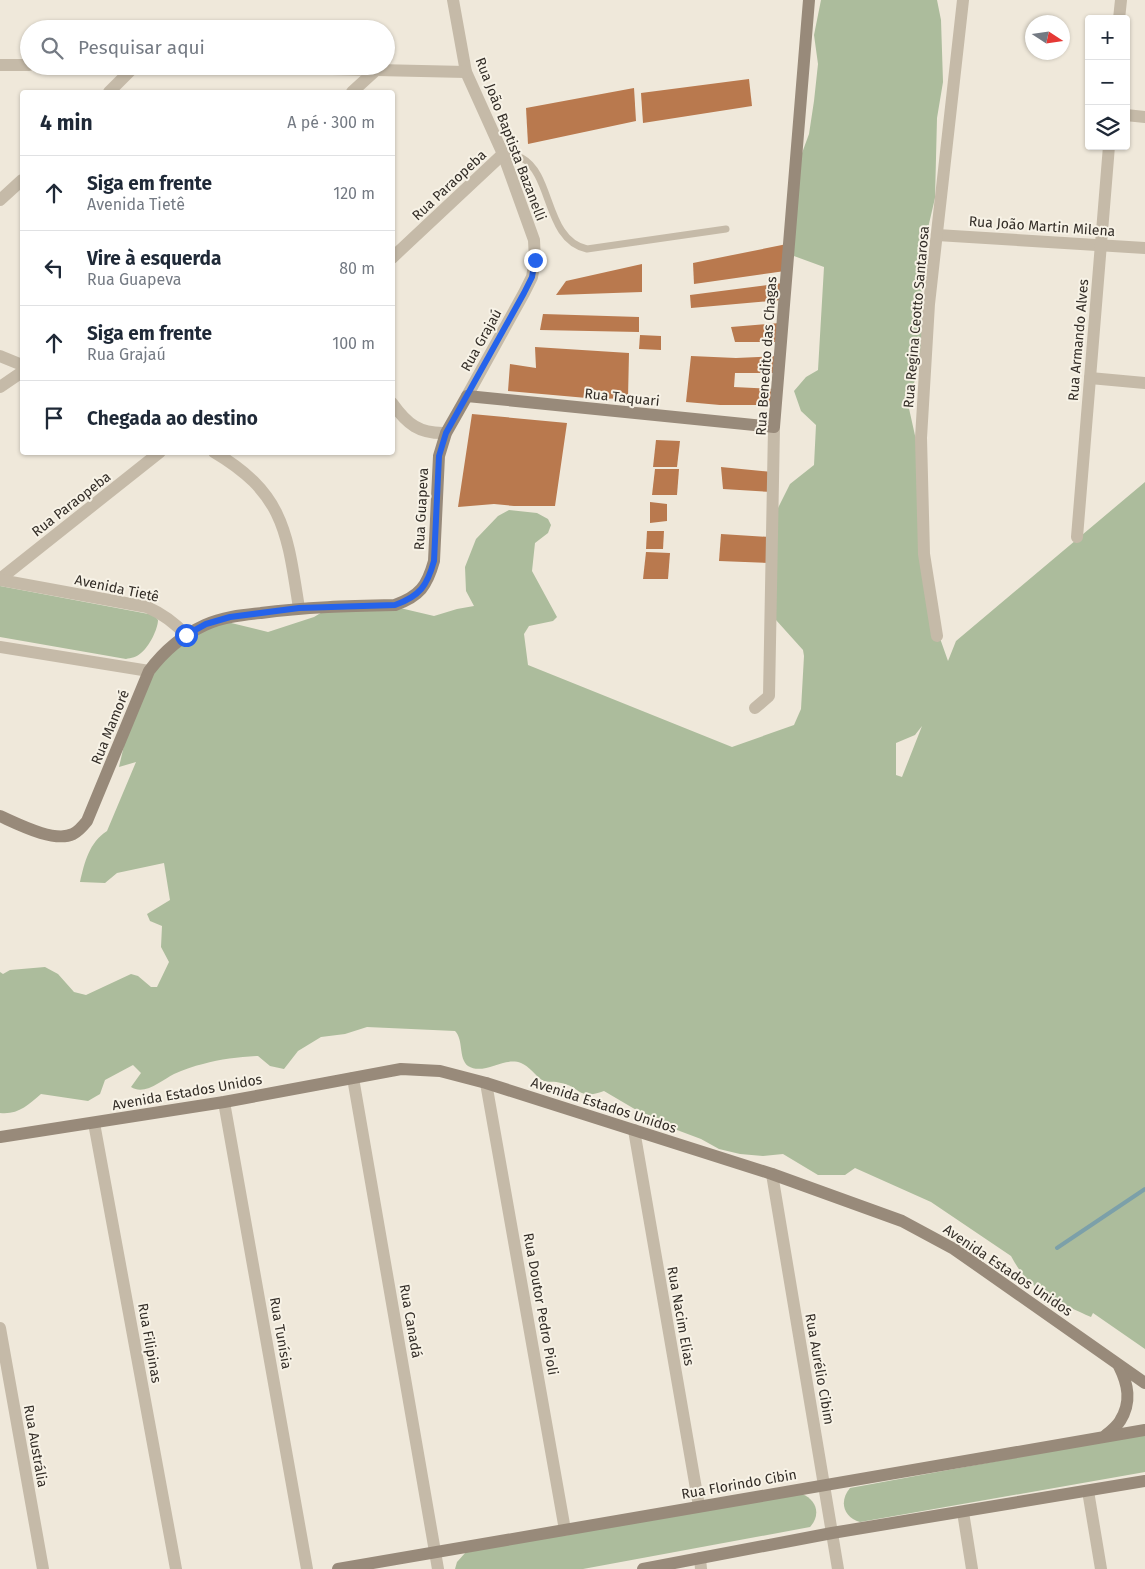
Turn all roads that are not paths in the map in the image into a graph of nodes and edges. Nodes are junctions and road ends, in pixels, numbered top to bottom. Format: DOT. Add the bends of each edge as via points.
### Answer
graph roads {
  1 [pos="453,0"];
  2 [pos="809,0"];
  3 [pos="963,0"];
  4 [pos="1120,0"];
  5 [pos="1119,15"];
  6 [pos="0,65"];
  7 [pos="20,65"];
  8 [pos="395,71"];
  9 [pos="466,72"];
  10 [pos="126,75"];
  11 [pos="371,75"];
  12 [pos="111,90"];
  13 [pos="354,90"];
  14 [pos="1130,115"];
  15 [pos="1145,117"];
  16 [pos="1109,150"];
  17 [pos="503,154"];
  18 [pos="20,182"];
  19 [pos="0,200"];
  20 [pos="726,229"];
  21 [pos="937,235"];
  22 [pos="1101,244"];
  23 [pos="1145,248"];
  24 [pos="395,255"];
  25 [pos="535,260"];
  26 [pos="0,356"];
  27 [pos="20,364"];
  28 [pos="20,373"];
  29 [pos="1090,378"];
  30 [pos="1145,384"];
  31 [pos="0,386"];
  32 [pos="467,396"];
  33 [pos="395,407"];
  34 [pos="774,427"];
  35 [pos="446,433"];
  36 [pos="156,455"];
  37 [pos="219,455"];
  38 [pos="1077,537"];
  39 [pos="0,580"];
  40 [pos="299,608"];
  41 [pos="186,635"];
  42 [pos="937,636"];
  43 [pos="0,647"];
  44 [pos="149,671"];
  45 [pos="755,708"];
  46 [pos="0,816"];
  47 [pos="353,1078"];
  48 [pos="486,1083"];
  49 [pos="224,1102"];
  50 [pos="94,1123"];
  51 [pos="634,1130"];
  52 [pos="0,1137"];
  53 [pos="772,1174"];
  54 [pos="0,1328"];
  55 [pos="1118,1364"];
  56 [pos="1145,1383"];
  57 [pos="1145,1430"];
  58 [pos="1106,1435"];
  59 [pos="1145,1481"];
  60 [pos="824,1485"];
  61 [pos="1088,1491"];
  62 [pos="699,1506"];
  63 [pos="963,1512"];
  64 [pos="565,1530"];
  65 [pos="832,1533"];
  66 [pos="436,1552"];
  67 [pos="700,1564"];
  68 [pos="44,1569"];
  69 [pos="176,1569"];
  70 [pos="307,1569"];
  71 [pos="338,1569"];
  72 [pos="438,1569"];
  73 [pos="643,1569"];
  74 [pos="838,1569"];
  75 [pos="972,1569"];
  76 [pos="1101,1569"];
  1 -- 9 [label="street, Rua João Baptista Bazanelli"];
  2 -- 34 [label="street, Rua Benedito das Chagas"];
  3 -- 21 [label="street, Rua Regina Ceotto Santarosa"];
  4 -- 5 [label="street"];
  6 -- 7 [label="street"];
  8 -- 9 [label="street"];
  9 -- 17 [label="street, Rua João Baptista Bazanelli"];
  10 -- 12 [label="street"];
  11 -- 13 [label="street"];
  14 -- 15 [label="street"];
  16 -- 22 [label="street, Rua Armando Alves"];
  17 -- 20 [label="lane" via="521,158 531,165 560,230 578,247 587,249"];
  17 -- 24 [label="street, Rua Paraopeba"];
  17 -- 25 [label="street, Rua João Baptista Bazanelli" via="534,240"];
  18 -- 19 [label="street"];
  21 -- 22 [label="street, Rua João Martin Milena"];
  21 -- 42 [label="street, Rua Regina Ceotto Santarosa" via="929,304 921,438 924,554"];
  22 -- 23 [label="street, Rua João Martin Milena"];
  22 -- 29 [label="street, Rua Armando Alves"];
  25 -- 32 [label="street, Rua Grajaú" via="532,277"];
  26 -- 27 [label="street"];
  28 -- 31 [label="street"];
  29 -- 30 [label="street"];
  29 -- 38 [label="street, Rua Armando Alves"];
  32 -- 34 [label="street, Rua Taquari"];
  32 -- 35 [label="street, Rua Grajaú"];
  33 -- 35 [label="street" via="411,425 433,434"];
  34 -- 45 [label="street, Rua Benedito das Chagas" via="769,696"];
  35 -- 40 [label="street, Rua Guapeva" via="439,456 434,561 430,577 421,590 409,600 395,605"];
  36 -- 39 [label="street, Rua Paraopeba"];
  37 -- 40 [label="street" via="258,486 275,508 288,546"];
  39 -- 41 [label="street, Avenida Tietê" via="147,607 162,613"];
  40 -- 41 [label="street" via="230,617 206,624"];
  41 -- 44 [label="street, Rua Mamoré" via="160,656"];
  43 -- 44 [label="street"];
  44 -- 46 [label="street, Rua Mamoré" via="88,821 79,830 71,836 58,836"];
  47 -- 48 [label="street, Avenida Estados Unidos" via="401,1069 440,1071"];
  47 -- 49 [label="street, Avenida Estados Unidos"];
  47 -- 66 [label="street, Rua Canadá"];
  48 -- 51 [label="street, Avenida Estados Unidos"];
  48 -- 64 [label="street, Rua Doutor Pedro Pioli"];
  49 -- 50 [label="street, Avenida Estados Unidos"];
  49 -- 70 [label="street, Rua Tunísia"];
  50 -- 52 [label="street, Avenida Estados Unidos"];
  50 -- 69 [label="street, Rua Filipinas"];
  51 -- 53 [label="street, Avenida Estados Unidos"];
  51 -- 62 [label="street, Rua Nacim Elias"];
  53 -- 55 [label="street, Avenida Estados Unidos" via="902,1221 954,1248"];
  53 -- 60 [label="street, Rua Aurélio Cibim"];
  54 -- 68 [label="street, Rua Austrália"];
  55 -- 56 [label="street, Avenida Estados Unidos"];
  55 -- 58 [label="street" via="1127,1382 1128,1402 1120,1421"];
  57 -- 58 [label="street, Rua Florindo Cibin"];
  58 -- 60 [label="street, Rua Florindo Cibin"];
  59 -- 61 [label="street"];
  60 -- 62 [label="street, Rua Florindo Cibin"];
  60 -- 65 [label="street, Rua Aurélio Cibim"];
  61 -- 63 [label="street"];
  61 -- 76 [label="street"];
  62 -- 64 [label="street, Rua Florindo Cibin"];
  63 -- 65 [label="street"];
  63 -- 75 [label="street"];
  64 -- 66 [label="street, Rua Florindo Cibin"];
  65 -- 67 [label="street"];
  65 -- 74 [label="street, Rua Aurélio Cibim"];
  66 -- 71 [label="street, Rua Florindo Cibin"];
  66 -- 72 [label="street, Rua Canadá"];
  67 -- 73 [label="street"];
}
